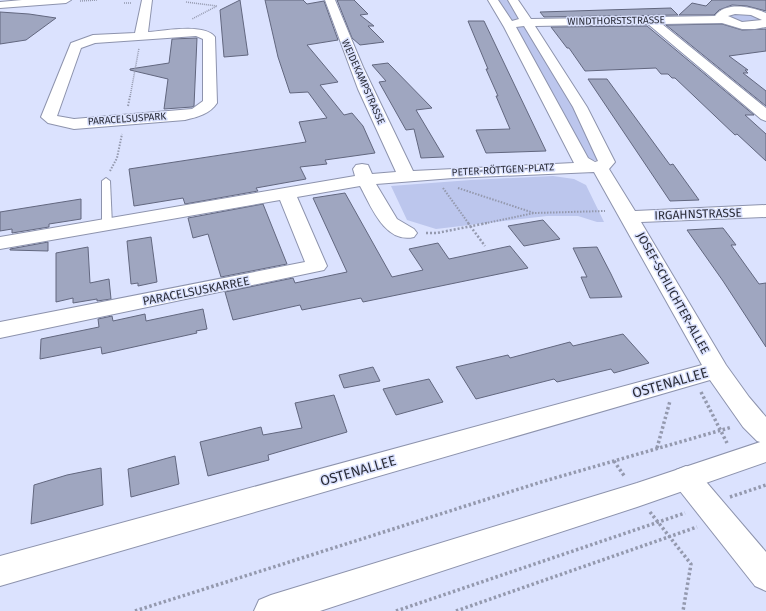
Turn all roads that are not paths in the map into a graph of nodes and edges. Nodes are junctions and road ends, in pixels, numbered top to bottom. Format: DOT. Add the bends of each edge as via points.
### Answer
graph roads {
  1 [pos="66,0"];
  2 [pos="147,0"];
  3 [pos="330,0"];
  4 [pos="493,0"];
  5 [pos="513,0"];
  6 [pos="0,6"];
  7 [pos="652,21"];
  8 [pos="764,21"];
  9 [pos="508,23"];
  10 [pos="528,23"];
  11 [pos="141,36"];
  12 [pos="766,116"];
  13 [pos="599,167"];
  14 [pos="404,169"];
  15 [pos="106,181"];
  16 [pos="359,181"];
  17 [pos="287,194"];
  18 [pos="766,211"];
  19 [pos="630,217"];
  20 [pos="107,225"];
  21 [pos="407,233"];
  22 [pos="0,244"];
  23 [pos="0,330"];
  24 [pos="716,370"];
  25 [pos="760,427"];
  26 [pos="766,451"];
  27 [pos="686,478"];
  28 [pos="0,571"];
  29 [pos="766,576"];
  30 [pos="271,611"];
  1 -- 6 [label="street"];
  2 -- 11 [label="street"];
  3 -- 14 [label="street, WEIDEKAMPSTRASSE" via="365,90"];
  4 -- 9 [label="street"];
  5 -- 10 [label="street"];
  7 -- 8 [label="street, WINDTHORSTSTRASSE" via="724,19 741,24"];
  7 -- 10 [label="street, WINDTHORSTSTRASSE"];
  7 -- 12 [label="street"];
  9 -- 10 [label="street, WINDTHORSTSTRASSE"];
  9 -- 13 [label="street" via="582,161"];
  10 -- 13 [label="street" via="580,107 605,156 607,162"];
  11 -- 11 [label="street, PARACELSUSPARK" via="198,32 209,37 210,103 205,108 185,115 74,124 49,117 75,46 93,39"];
  13 -- 14 [label="street, PETER-RÖTTGEN-PLATZ" via="435,178"];
  13 -- 19 [label="street, JOSEF-SCHLICHTER-ALLEE"];
  14 -- 16 [label="street, PETER-RÖTTGEN-PLATZ" via="363,168"];
  15 -- 20 [label="lane"];
  16 -- 17 [label="street"];
  16 -- 21 [label="street" via="390,223"];
  17 -- 20 [label="street"];
  17 -- 23 [label="street, PARACELSUSKARREE" via="316,266"];
  18 -- 19 [label="street, IRGAHNSTRASSE"];
  19 -- 24 [label="street, JOSEF-SCHLICHTER-ALLEE"];
  20 -- 22 [label="street"];
  24 -- 25 [label="street, JOSEF-SCHLICHTER-ALLEE"];
  24 -- 28 [label="street, OSTENALLEE"];
  26 -- 27 [label="street"];
  27 -- 29 [label="street"];
  27 -- 30 [label="street"];
}
